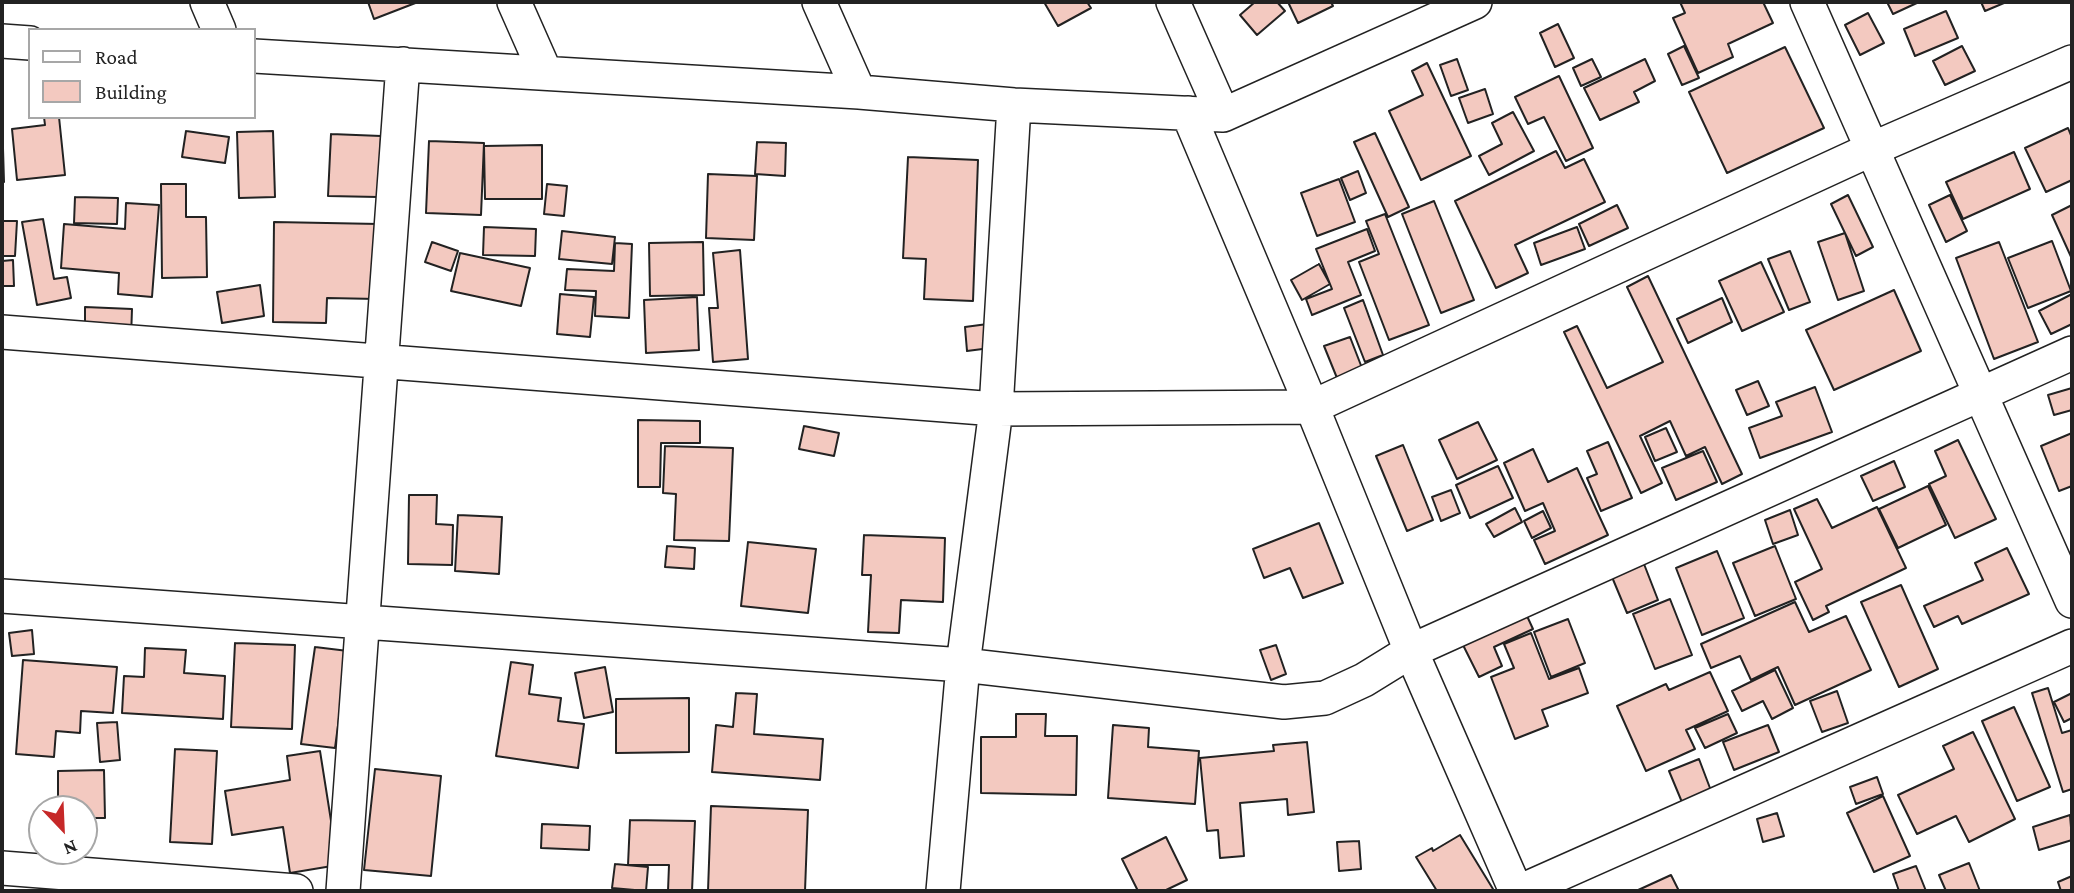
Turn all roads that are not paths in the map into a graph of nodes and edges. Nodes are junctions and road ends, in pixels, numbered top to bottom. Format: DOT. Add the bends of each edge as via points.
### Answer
graph roads {
  1 [pos="207,2"];
  2 [pos="514,2"];
  3 [pos="819,2"];
  4 [pos="1173,2"];
  5 [pos="1475,2"];
  6 [pos="1807,2"];
  7 [pos="218,28"];
  8 [pos="2,41"];
  9 [pos="28,43"];
  10 [pos="256,56"];
  11 [pos="2072,62"];
  12 [pos="404,64"];
  13 [pos="545,72"];
  14 [pos="859,92"];
  15 [pos="1014,105"];
  16 [pos="1188,113"];
  17 [pos="1223,115"];
  18 [pos="1872,149"];
  19 [pos="2,332"];
  20 [pos="2072,353"];
  21 [pos="381,363"];
  22 [pos="1981,395"];
  23 [pos="1312,407"];
  24 [pos="996,409"];
  25 [pos="2,596"];
  26 [pos="2072,601"];
  27 [pos="363,621"];
  28 [pos="2072,646"];
  29 [pos="1411,651"];
  30 [pos="963,665"];
  31 [pos="2,867"];
  32 [pos="296,891"];
  33 [pos="343,891"];
  34 [pos="943,891"];
  35 [pos="1518,891"];
  1 -- 7 [label="street"];
  2 -- 13 [label="street"];
  3 -- 14 [label="street"];
  4 -- 17 [label="street"];
  5 -- 17 [label="street"];
  6 -- 18 [label="street"];
  8 -- 9 [label="street"];
  10 -- 12 [label="street"];
  11 -- 18 [label="street"];
  12 -- 13 [label="street"];
  12 -- 21 [label="street"];
  13 -- 14 [label="street"];
  14 -- 15 [label="street"];
  15 -- 16 [label="street"];
  15 -- 24 [label="street"];
  16 -- 17 [label="street"];
  16 -- 23 [label="street"];
  18 -- 22 [label="street"];
  18 -- 23 [label="street"];
  19 -- 21 [label="street"];
  20 -- 22 [label="street"];
  21 -- 24 [label="street"];
  21 -- 27 [label="street"];
  22 -- 26 [label="street"];
  22 -- 29 [label="street"];
  23 -- 24 [label="street"];
  23 -- 29 [label="street"];
  24 -- 30 [label="street"];
  25 -- 27 [label="street"];
  27 -- 30 [label="street"];
  27 -- 33 [label="street"];
  28 -- 35 [label="street"];
  29 -- 30 [label="street" via="1325,698 1284,702"];
  29 -- 35 [label="street"];
  30 -- 34 [label="street"];
  31 -- 32 [label="street"];
}
